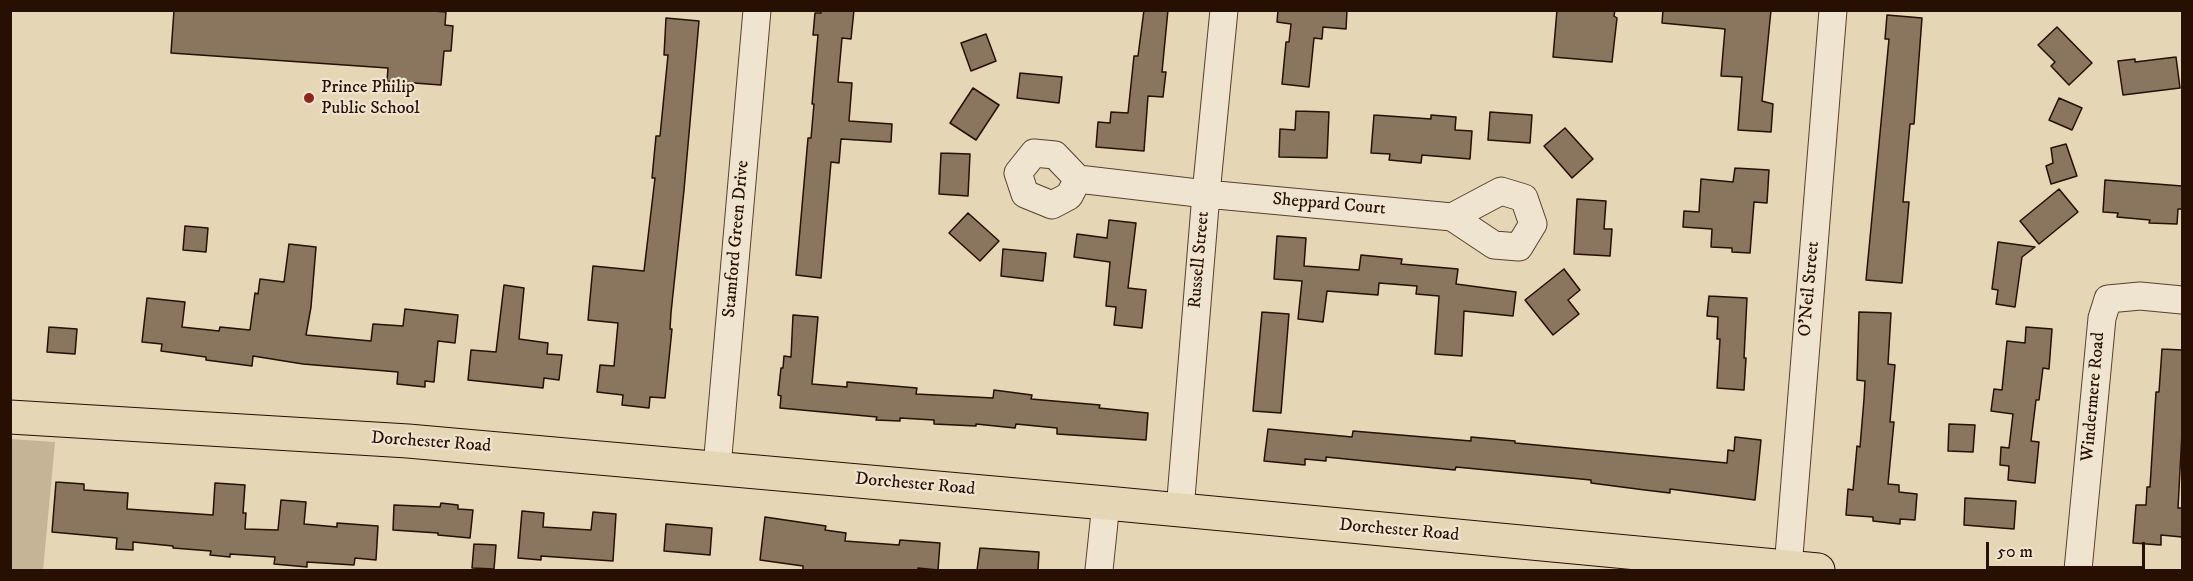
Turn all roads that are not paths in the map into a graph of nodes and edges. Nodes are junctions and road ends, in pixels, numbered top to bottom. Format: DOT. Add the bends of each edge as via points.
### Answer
graph roads {
  1 [pos="757,10"];
  2 [pos="1224,10"];
  3 [pos="1833,10"];
  4 [pos="1078,179"];
  5 [pos="1206,194"];
  6 [pos="1452,217"];
  7 [pos="2182,300"];
  8 [pos="10,417"];
  9 [pos="717,467"];
  10 [pos="1106,503"];
  11 [pos="1180,510"];
  12 [pos="1803,569"];
  13 [pos="1099,570"];
  14 [pos="2078,570"];
  1 -- 9 [label="street, Stamford Green Drive"];
  2 -- 5 [label="street, Russell Street"];
  3 -- 12 [label="street, O'Neil Street"];
  4 -- 5 [label="street, Sheppard Court"];
  5 -- 6 [label="street, Sheppard Court"];
  5 -- 11 [label="street, Russell Street"];
  7 -- 14 [label="street, Windermere Road" via="2140,296 2108,299 2102,318"];
  8 -- 9 [label="main road, Dorchester Road" via="408,441"];
  9 -- 10 [label="main road, Dorchester Road"];
  10 -- 11 [label="main road, Dorchester Road"];
  10 -- 13 [label="street"];
  11 -- 12 [label="main road, Dorchester Road"];
}
